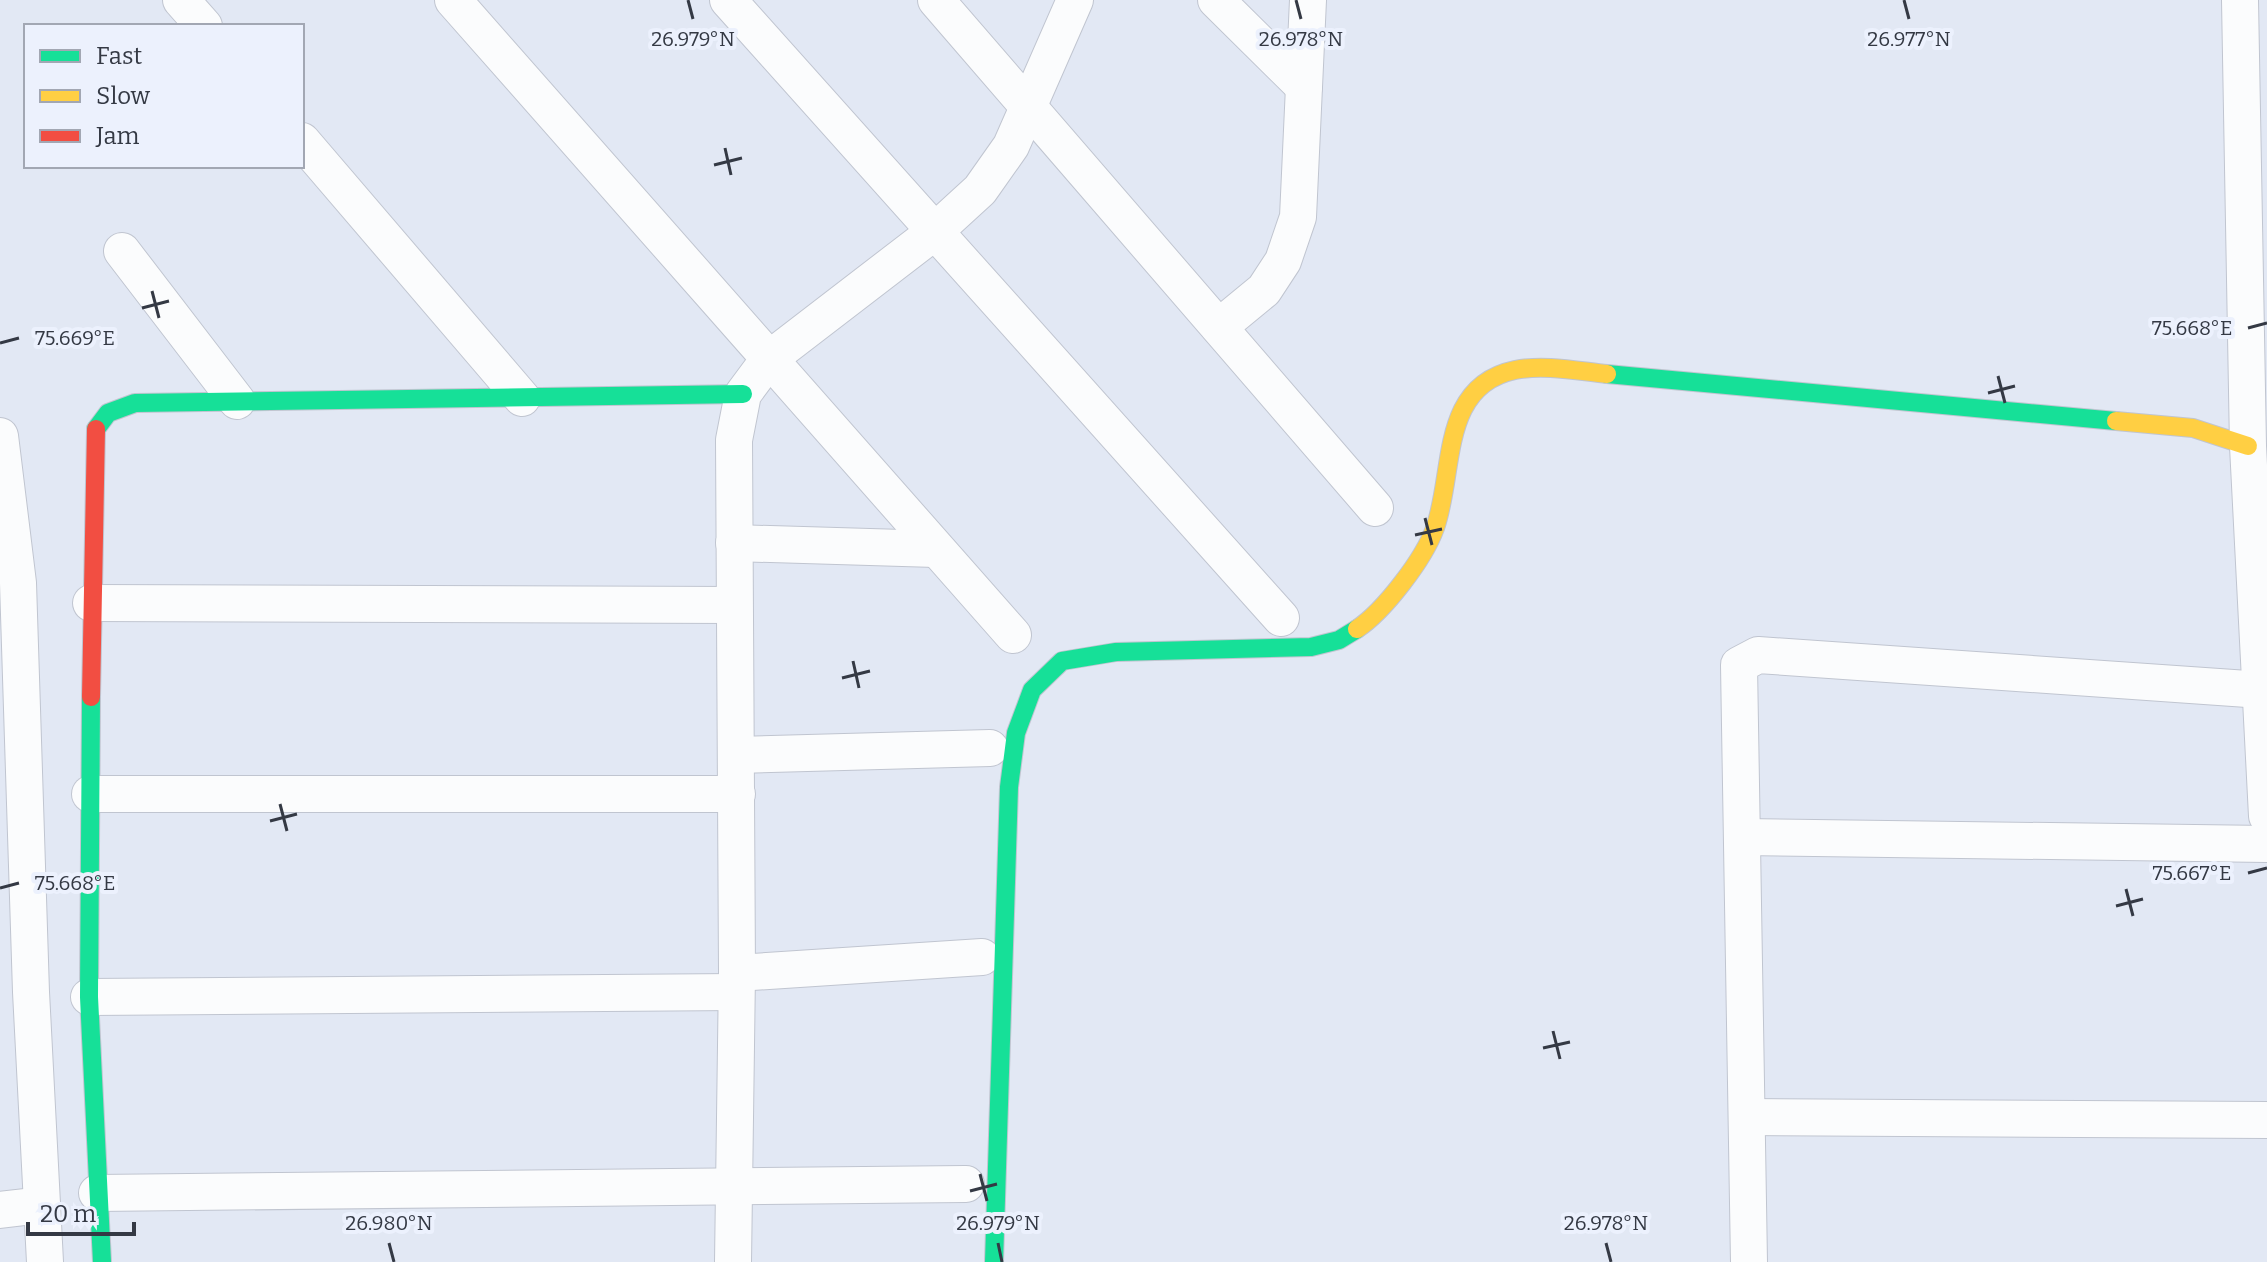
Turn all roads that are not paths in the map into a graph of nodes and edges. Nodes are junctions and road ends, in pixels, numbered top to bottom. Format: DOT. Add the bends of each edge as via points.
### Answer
graph roads {
  1 [pos="181,0"];
  2 [pos="453,0"];
  3 [pos="728,0"];
  4 [pos="936,0"];
  5 [pos="1075,0"];
  6 [pos="1216,0"];
  7 [pos="1308,0"];
  8 [pos="2240,0"];
  9 [pos="202,24"];
  10 [pos="1304,87"];
  11 [pos="1030,106"];
  12 [pos="304,143"];
  13 [pos="933,233"];
  14 [pos="122,251"];
  15 [pos="1219,327"];
  16 [pos="769,359"];
  17 [pos="743,394"];
  18 [pos="522,398"];
  19 [pos="237,401"];
  20 [pos="0,436"];
  21 [pos="2248,446"];
  22 [pos="1375,508"];
  23 [pos="734,543"];
  24 [pos="936,549"];
  25 [pos="91,603"];
  26 [pos="734,605"];
  27 [pos="1281,618"];
  28 [pos="1013,635"];
  29 [pos="2262,690"];
  30 [pos="990,748"];
  31 [pos="736,755"];
  32 [pos="12,773"];
  33 [pos="90,794"];
  34 [pos="737,794"];
  35 [pos="2267,816"];
  36 [pos="1742,837"];
  37 [pos="2267,844"];
  38 [pos="982,957"];
  39 [pos="736,982"];
  40 [pos="16,993"];
  41 [pos="89,997"];
  42 [pos="1747,1117"];
  43 [pos="2267,1120"];
  44 [pos="966,1184"];
  45 [pos="734,1188"];
  46 [pos="97,1193"];
  47 [pos="42,1205"];
  48 [pos="0,1210"];
  49 [pos="45,1262"];
  50 [pos="102,1262"];
  51 [pos="733,1262"];
  52 [pos="994,1262"];
  53 [pos="1749,1262"];
  1 -- 9 [label="street"];
  2 -- 16 [label="street"];
  3 -- 13 [label="street"];
  4 -- 11 [label="street"];
  5 -- 11 [label="street"];
  6 -- 10 [label="street"];
  7 -- 10 [label="street"];
  8 -- 21 [label="street"];
  10 -- 15 [label="street" via="1298,217 1283,261 1264,290"];
  11 -- 13 [label="street" via="1011,146 980,190"];
  11 -- 15 [label="street"];
  12 -- 18 [label="street"];
  13 -- 16 [label="street"];
  13 -- 27 [label="street"];
  14 -- 19 [label="street"];
  15 -- 22 [label="street"];
  16 -- 17 [label="street"];
  16 -- 24 [label="street"];
  17 -- 18 [label="street"];
  17 -- 23 [label="street" via="734,440"];
  18 -- 19 [label="street"];
  19 -- 25 [label="street" via="135,403 114,407 100,419 93,436"];
  20 -- 32 [label="street" via="18,583"];
  21 -- 29 [label="street"];
  21 -- 52 [label="street" via="2193,428 1555,369 1515,370 1485,383 1466,401 1456,423 1435,529 1372,619 1339,640 1311,647 1116,652 1062,661 1032,690 1016,733 1009,787"];
  23 -- 24 [label="street"];
  23 -- 26 [label="street"];
  24 -- 28 [label="street"];
  25 -- 26 [label="street"];
  25 -- 33 [label="street"];
  26 -- 31 [label="street"];
  29 -- 35 [label="street"];
  29 -- 36 [label="street" via="1758,655 1739,665"];
  30 -- 31 [label="street"];
  31 -- 34 [label="street"];
  32 -- 40 [label="street"];
  33 -- 34 [label="street"];
  33 -- 41 [label="street"];
  34 -- 39 [label="street"];
  36 -- 37 [label="street"];
  36 -- 42 [label="street"];
  38 -- 39 [label="street"];
  39 -- 41 [label="street"];
  39 -- 45 [label="street"];
  40 -- 47 [label="street"];
  41 -- 46 [label="street"];
  42 -- 43 [label="street"];
  42 -- 53 [label="street"];
  44 -- 45 [label="street"];
  45 -- 46 [label="street"];
  45 -- 51 [label="street"];
  46 -- 50 [label="street"];
  47 -- 48 [label="street"];
  47 -- 49 [label="street"];
}
